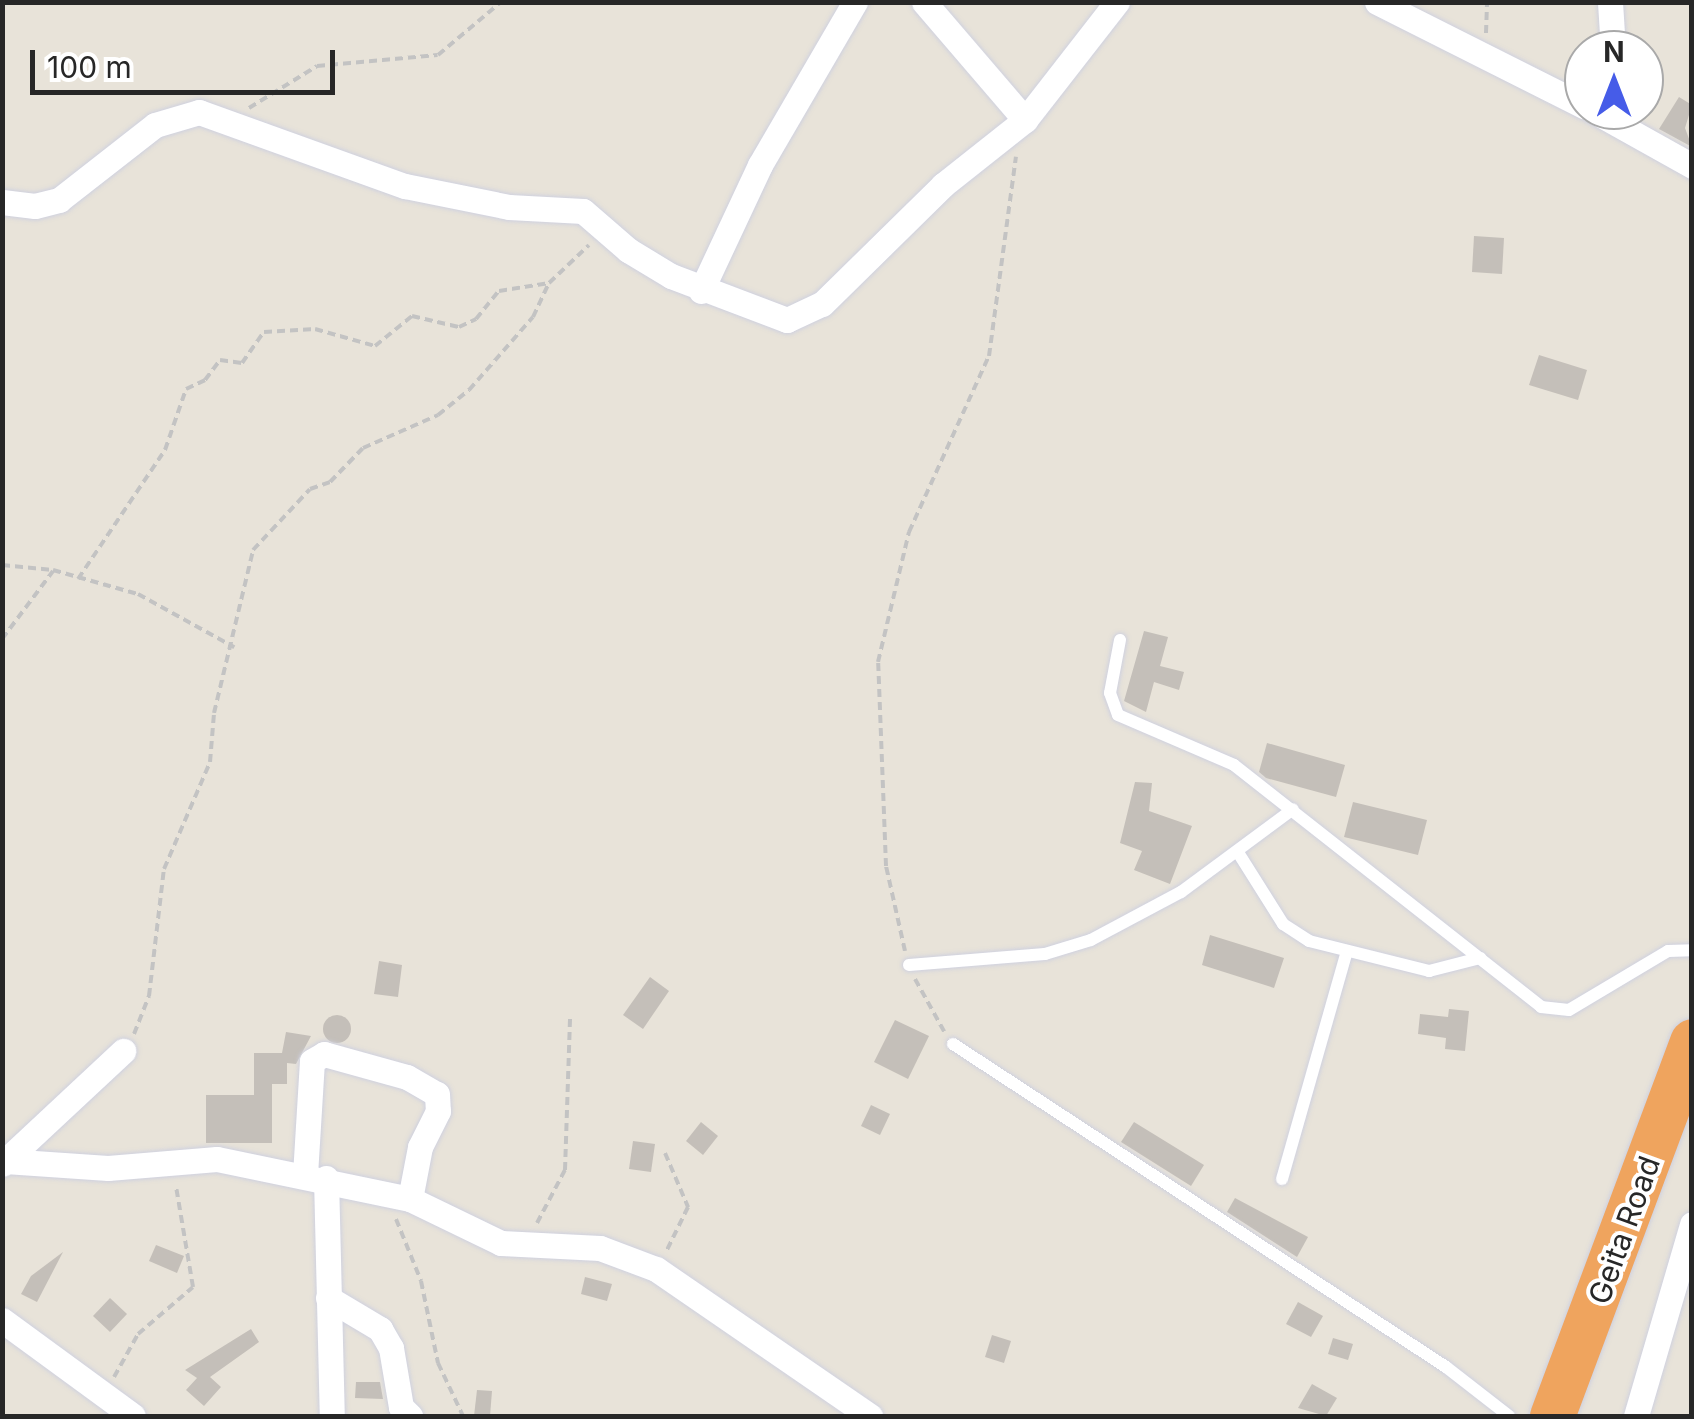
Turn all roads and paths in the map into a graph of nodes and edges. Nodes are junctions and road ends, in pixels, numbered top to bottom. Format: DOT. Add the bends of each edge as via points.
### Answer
graph roads {
  1 [pos="501,2"];
  2 [pos="855,2"];
  3 [pos="924,2"];
  4 [pos="1117,2"];
  5 [pos="1377,2"];
  6 [pos="1610,2"];
  7 [pos="1612,30"];
  8 [pos="1564,96"];
  9 [pos="1024,120"];
  10 [pos="229,123"];
  11 [pos="1628,130"];
  12 [pos="1692,166"];
  13 [pos="2,202"];
  14 [pos="602,231"];
  15 [pos="549,283"];
  16 [pos="700,291"];
  17 [pos="2,565"];
  18 [pos="53,570"];
  19 [pos="78,579"];
  20 [pos="2,639"];
  21 [pos="1120,640"];
  22 [pos="234,647"];
  23 [pos="1293,809"];
  24 [pos="1239,854"];
  25 [pos="1692,950"];
  26 [pos="1347,951"];
  27 [pos="1480,958"];
  28 [pos="909,965"];
  29 [pos="570,1016"];
  30 [pos="1692,1042"];
  31 [pos="953,1044"];
  32 [pos="123,1050"];
  33 [pos="665,1153"];
  34 [pos="4,1163"];
  35 [pos="165,1164"];
  36 [pos="316,1176"];
  37 [pos="1282,1180"];
  38 [pos="398,1198"];
  39 [pos="1692,1224"];
  40 [pos="526,1245"];
  41 [pos="656,1269"];
  42 [pos="328,1298"];
  43 [pos="2,1320"];
  44 [pos="105,1392"];
  45 [pos="132,1416"];
  46 [pos="332,1416"];
  47 [pos="410,1416"];
  48 [pos="463,1416"];
  49 [pos="870,1416"];
  50 [pos="1509,1416"];
  51 [pos="1552,1416"];
  52 [pos="1636,1416"];
  1 -- 10 [label="path" via="438,54 344,59 306,70"];
  2 -- 16 [label="street" via="760,164"];
  3 -- 9 [label="street"];
  4 -- 9 [label="street"];
  5 -- 8 [label="street"];
  6 -- 7 [label="street"];
  9 -- 16 [label="street" via="943,186 808,316 768,317"];
  9 -- 28 [label="path" via="1006,197 1002,290 989,356 949,456 908,532 878,662 886,866"];
  10 -- 13 [label="street" via="199,112 172,116 60,200 35,206"];
  10 -- 14 [label="street" via="406,186 509,207 583,211"];
  11 -- 12 [label="street"];
  14 -- 15 [label="path"];
  14 -- 16 [label="street"];
  15 -- 19 [label="path" via="499,291 476,320 460,326 412,316 374,346 315,329 264,332 239,365 220,360 205,380 186,389 164,450"];
  15 -- 22 [label="path" via="533,317 469,390 438,415 363,448 330,482 310,489 253,550"];
  17 -- 18 [label="path"];
  18 -- 19 [label="path"];
  18 -- 20 [label="path"];
  19 -- 22 [label="path" via="138,594"];
  21 -- 23 [label="lane" via="1110,692 1118,714 1234,765"];
  22 -- 32 [label="path" via="206,774 164,869 149,996"];
  23 -- 24 [label="lane"];
  23 -- 27 [label="lane"];
  24 -- 26 [label="lane" via="1283,924 1308,941"];
  24 -- 28 [label="lane" via="1091,940 1045,954"];
  25 -- 27 [label="lane" via="1668,952 1564,1012 1541,1007"];
  26 -- 27 [label="lane" via="1429,971"];
  26 -- 37 [label="lane"];
  28 -- 31 [label="path"];
  29 -- 40 [label="path" via="565,1170"];
  30 -- 51 [label="highway, Geita Road"];
  31 -- 50 [label="lane"];
  32 -- 34 [label="street"];
  33 -- 41 [label="path" via="688,1208"];
  34 -- 35 [label="street"];
  35 -- 36 [label="street" via="205,1158"];
  35 -- 44 [label="path" via="177,1188 195,1281 138,1334"];
  36 -- 38 [label="street"];
  36 -- 38 [label="street" via="312,1061 324,1054 407,1077 437,1094 438,1111"];
  36 -- 42 [label="street"];
  38 -- 40 [label="street" via="484,1238"];
  38 -- 48 [label="path" via="438,1364"];
  39 -- 52 [label="street"];
  40 -- 41 [label="street" via="600,1248"];
  41 -- 49 [label="street"];
  42 -- 46 [label="street"];
  42 -- 47 [label="street" via="380,1329"];
  43 -- 44 [label="street"];
  44 -- 45 [label="street"];
}
